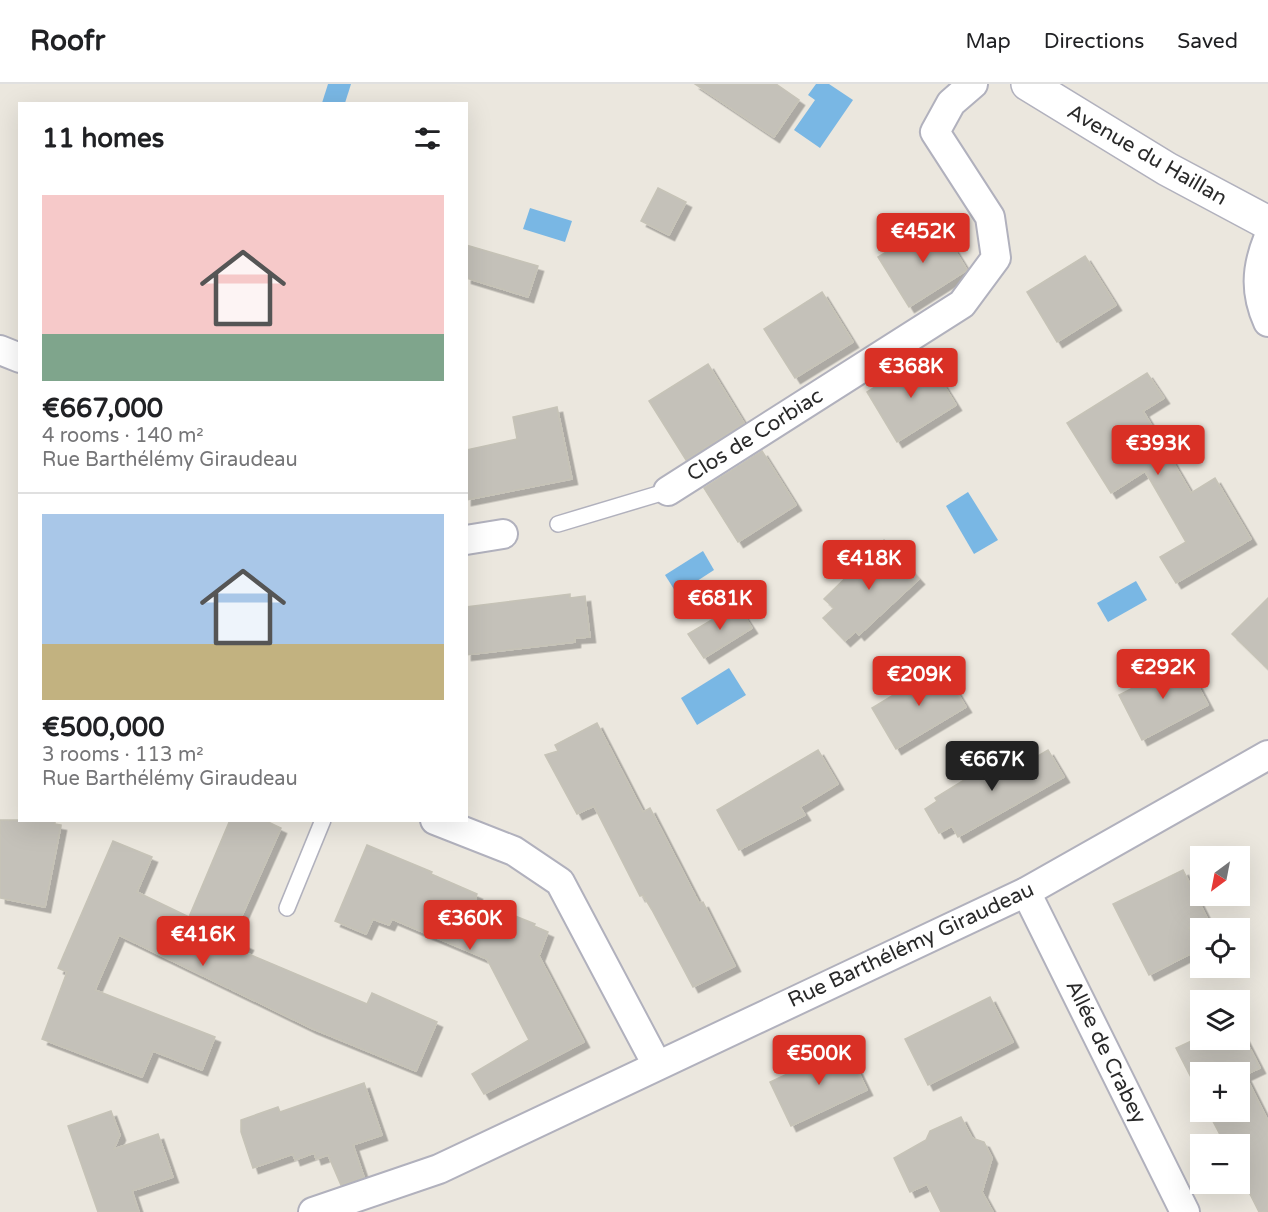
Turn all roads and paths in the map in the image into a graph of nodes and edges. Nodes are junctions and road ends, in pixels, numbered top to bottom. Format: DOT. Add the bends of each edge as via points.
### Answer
graph roads {
  1 [pos="973,84"];
  2 [pos="1028,84"];
  3 [pos="1268,223"];
  4 [pos="1268,239"];
  5 [pos="1268,322"];
  6 [pos="668,490"];
  7 [pos="558,524"];
  8 [pos="504,534"];
  9 [pos="468,540"];
  10 [pos="1268,755"];
  11 [pos="322,822"];
  12 [pos="440,822"];
  13 [pos="1026,892"];
  14 [pos="286,908"];
  15 [pos="657,1065"];
  16 [pos="321,1211"];
  17 [pos="1185,1212"];
  1 -- 6 [label="street, Clos de Corbiac" via="951,103 936,132 990,217 996,258 976,286 962,304"];
  2 -- 3 [label="street, Avenue du Haillan" via="1167,169"];
  4 -- 5 [label="street" via="1258,272 1258,290"];
  6 -- 7 [label="lane, Clos de Corbiac"];
  8 -- 9 [label="street"];
  10 -- 13 [label="street, Rue Barthélémy Giraudeau"];
  11 -- 14 [label="lane"];
  12 -- 15 [label="street" via="514,851 560,882"];
  13 -- 15 [label="street, Rue Barthélémy Giraudeau"];
  13 -- 17 [label="street, Allée de Crabey"];
  15 -- 16 [label="street, Rue Barthélémy Giraudeau" via="439,1170"];
}
